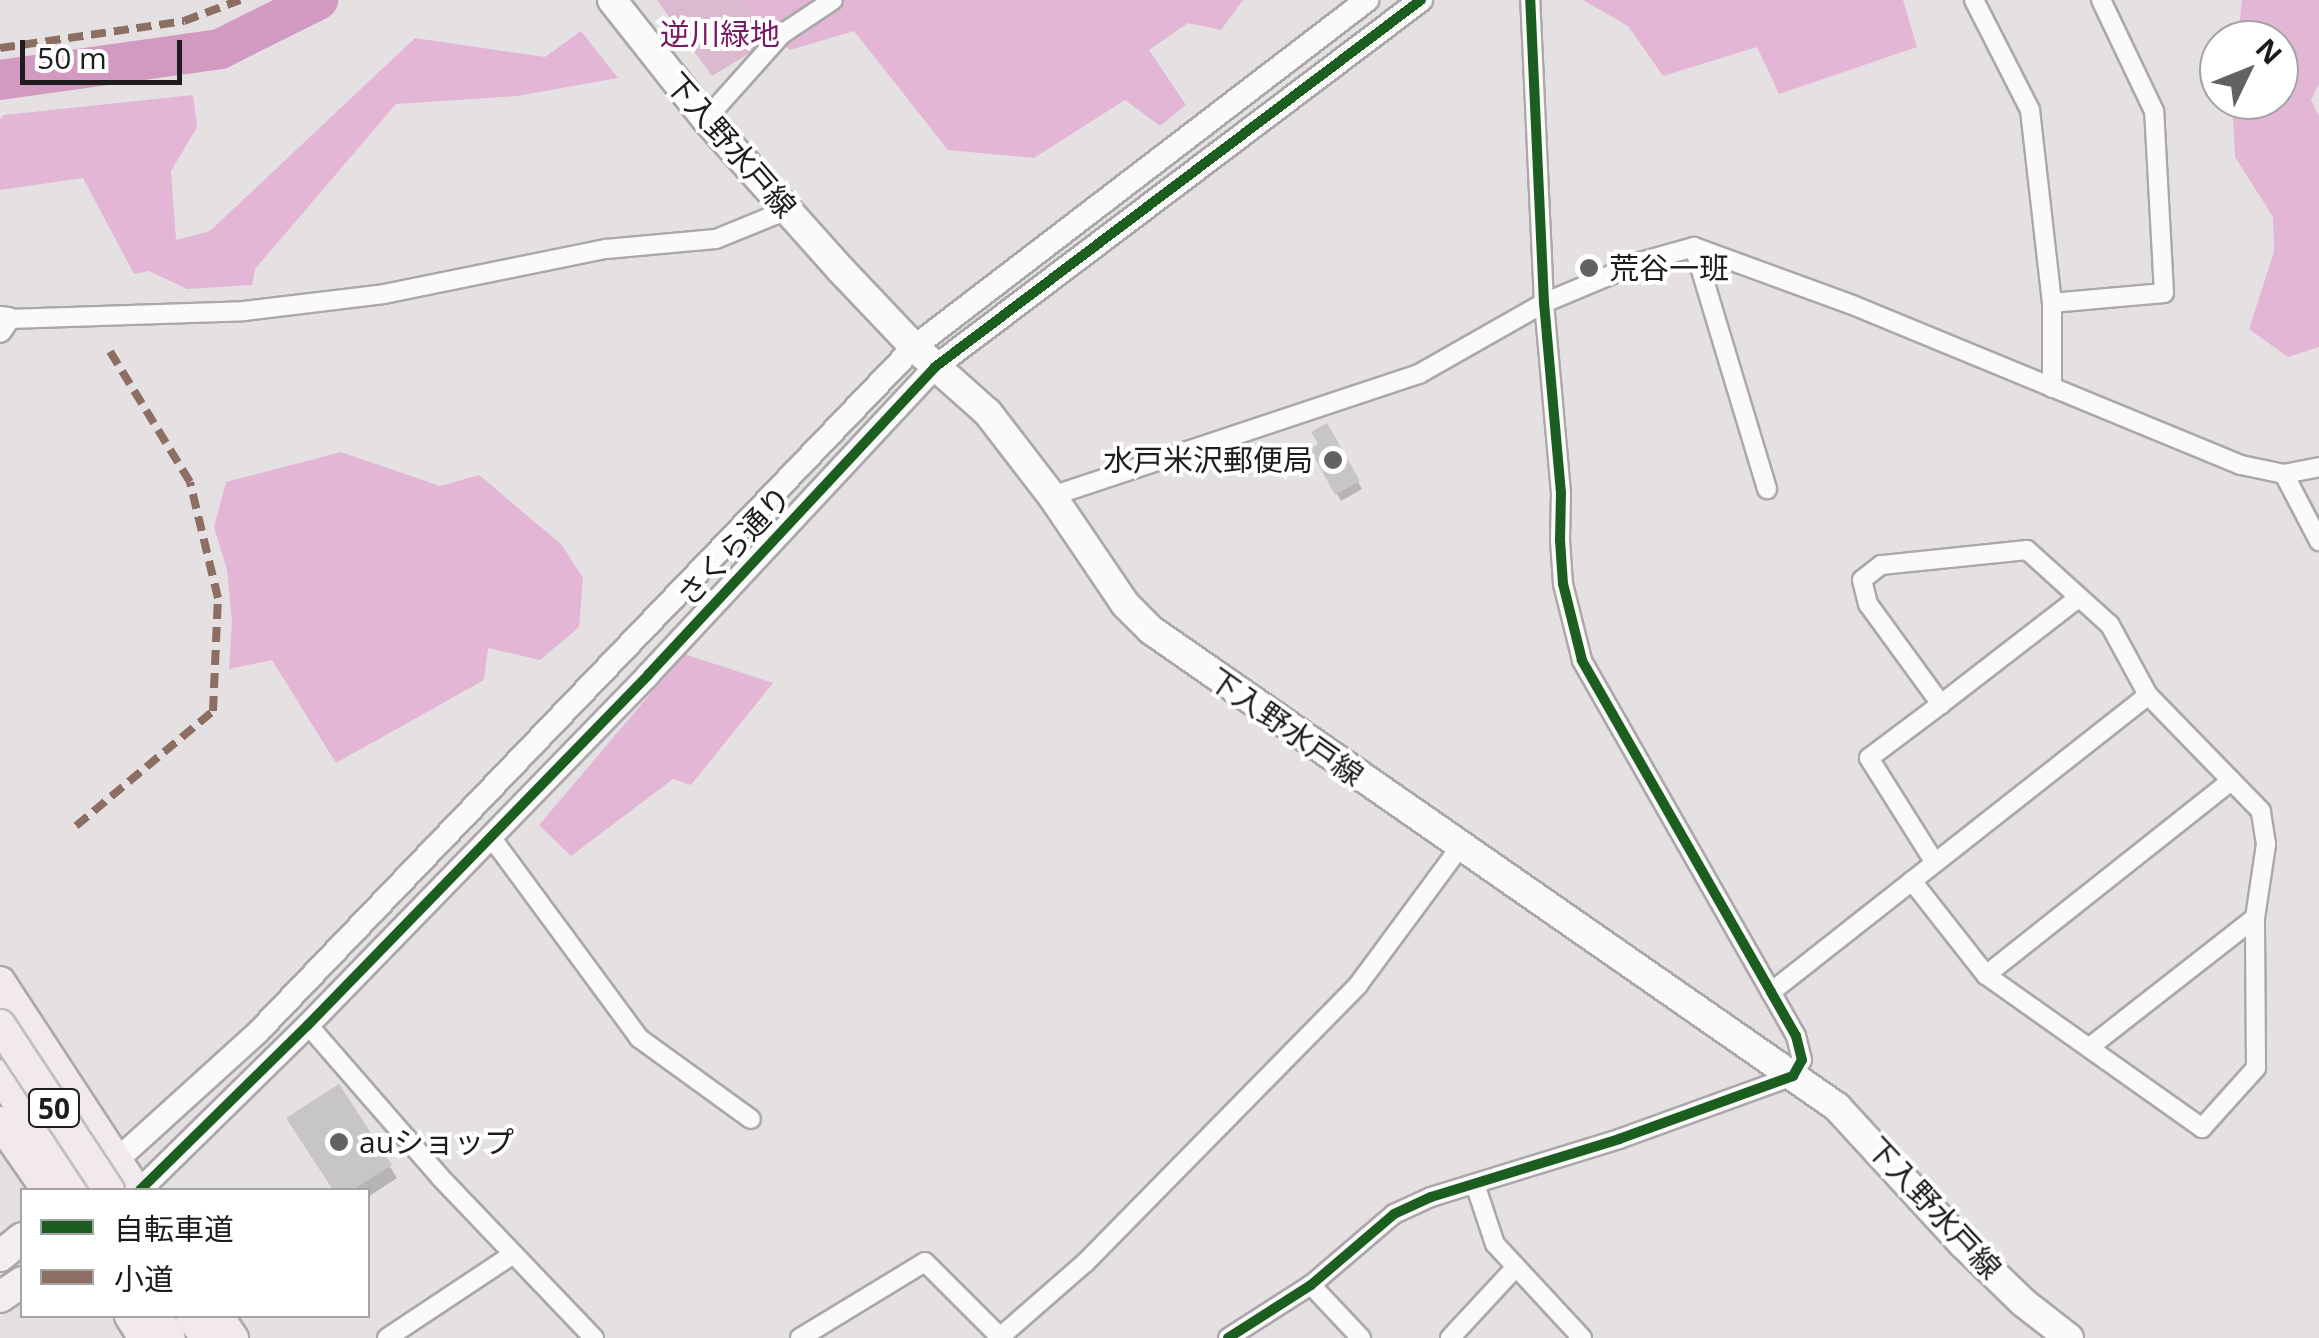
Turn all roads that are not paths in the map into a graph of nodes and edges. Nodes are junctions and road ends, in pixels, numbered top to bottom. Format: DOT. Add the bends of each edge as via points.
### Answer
graph roads {
  1 [pos="612,0"];
  2 [pos="833,0"];
  3 [pos="1367,0"];
  4 [pos="1422,0"];
  5 [pos="1530,0"];
  6 [pos="1974,0"];
  7 [pos="2101,0"];
  8 [pos="706,119"];
  9 [pos="787,210"];
  10 [pos="1694,247"];
  11 [pos="1544,303"];
  12 [pos="2052,303"];
  13 [pos="2,323"];
  14 [pos="914,347"];
  15 [pos="935,367"];
  16 [pos="2052,388"];
  17 [pos="2319,467"];
  18 [pos="2284,474"];
  19 [pos="1767,489"];
  20 [pos="1052,496"];
  21 [pos="2319,542"];
  22 [pos="2077,599"];
  23 [pos="2148,695"];
  24 [pos="1941,704"];
  25 [pos="2232,781"];
  26 [pos="490,836"];
  27 [pos="1461,846"];
  28 [pos="1935,863"];
  29 [pos="1912,881"];
  30 [pos="2255,918"];
  31 [pos="1986,975"];
  32 [pos="0,982"];
  33 [pos="1772,992"];
  34 [pos="0,1025"];
  35 [pos="308,1026"];
  36 [pos="2091,1046"];
  37 [pos="0,1075"];
  38 [pos="1793,1076"];
  39 [pos="752,1119"];
  40 [pos="0,1122"];
  41 [pos="116,1160"];
  42 [pos="1475,1184"];
  43 [pos="46,1188"];
  44 [pos="77,1188"];
  45 [pos="81,1188"];
  46 [pos="108,1188"];
  47 [pos="137,1188"];
  48 [pos="140,1188"];
  49 [pos="20,1240"];
  50 [pos="512,1255"];
  51 [pos="0,1256"];
  52 [pos="1516,1267"];
  53 [pos="1312,1285"];
  54 [pos="387,1338"];
  55 [pos="594,1338"];
  56 [pos="800,1338"];
  57 [pos="1228,1338"];
  58 [pos="1360,1338"];
  59 [pos="1450,1338"];
  60 [pos="1582,1338"];
  61 [pos="2069,1338"];
  1 -- 8 [label="main road, 下入野水戸線"];
  2 -- 8 [label="street" via="782,34"];
  3 -- 14 [label="street, さくら通り"];
  4 -- 15 [label="street, さくら通り"];
  5 -- 11 [label="street"];
  6 -- 12 [label="street" via="2030,110"];
  7 -- 12 [label="street" via="2154,111 2164,293"];
  8 -- 9 [label="main road, 下入野水戸線"];
  9 -- 13 [label="street" via="716,239 606,249 384,294 244,311"];
  9 -- 14 [label="main road, 下入野水戸線"];
  10 -- 11 [label="street" via="1644,260"];
  10 -- 16 [label="street"];
  10 -- 19 [label="street"];
  11 -- 20 [label="street" via="1418,374"];
  11 -- 33 [label="street" via="1563,584 1582,660"];
  12 -- 16 [label="street"];
  14 -- 15 [label="main road, 下入野水戸線"];
  14 -- 41 [label="street, さくら通り" via="258,1032"];
  15 -- 20 [label="main road, 下入野水戸線" via="988,413"];
  15 -- 26 [label="street, さくら通り"];
  16 -- 18 [label="street" via="2188,445"];
  17 -- 18 [label="street"];
  18 -- 21 [label="street"];
  20 -- 27 [label="main road, 下入野水戸線" via="1124,604 1151,630"];
  22 -- 23 [label="street" via="2110,625"];
  22 -- 24 [label="street"];
  22 -- 24 [label="street" via="2027,550 1882,565 1862,580 1868,604"];
  23 -- 25 [label="street"];
  23 -- 28 [label="street"];
  24 -- 28 [label="street" via="1868,758"];
  25 -- 30 [label="street" via="2260,811 2266,844"];
  25 -- 31 [label="street"];
  26 -- 35 [label="street, さくら通り"];
  26 -- 39 [label="street" via="639,1038"];
  27 -- 38 [label="main road, 下入野水戸線"];
  27 -- 56 [label="street" via="1358,986 1086,1262 1000,1338 925,1262"];
  28 -- 29 [label="street"];
  29 -- 31 [label="street"];
  29 -- 33 [label="street"];
  30 -- 36 [label="street"];
  30 -- 36 [label="street" via="2256,1068 2202,1128"];
  31 -- 36 [label="street"];
  32 -- 41 [label="highway"];
  33 -- 38 [label="street" via="1802,1060"];
  34 -- 46 [label="highway, 50, bridge"];
  35 -- 48 [label="street, さくら通り"];
  35 -- 50 [label="street"];
  37 -- 44 [label="highway, 50"];
  38 -- 42 [label="street"];
  38 -- 61 [label="main road, 下入野水戸線" via="1866,1134 1962,1243"];
  40 -- 43 [label="highway"];
  41 -- 45 [label="main road, さくら通り / 50"];
  41 -- 47 [label="highway"];
  42 -- 52 [label="street" via="1495,1244"];
  42 -- 53 [label="street" via="1394,1214"];
  49 -- 51 [label="main road"];
  50 -- 54 [label="street"];
  50 -- 55 [label="street"];
  52 -- 59 [label="street"];
  52 -- 60 [label="street"];
  53 -- 57 [label="street"];
  53 -- 58 [label="street"];
}
